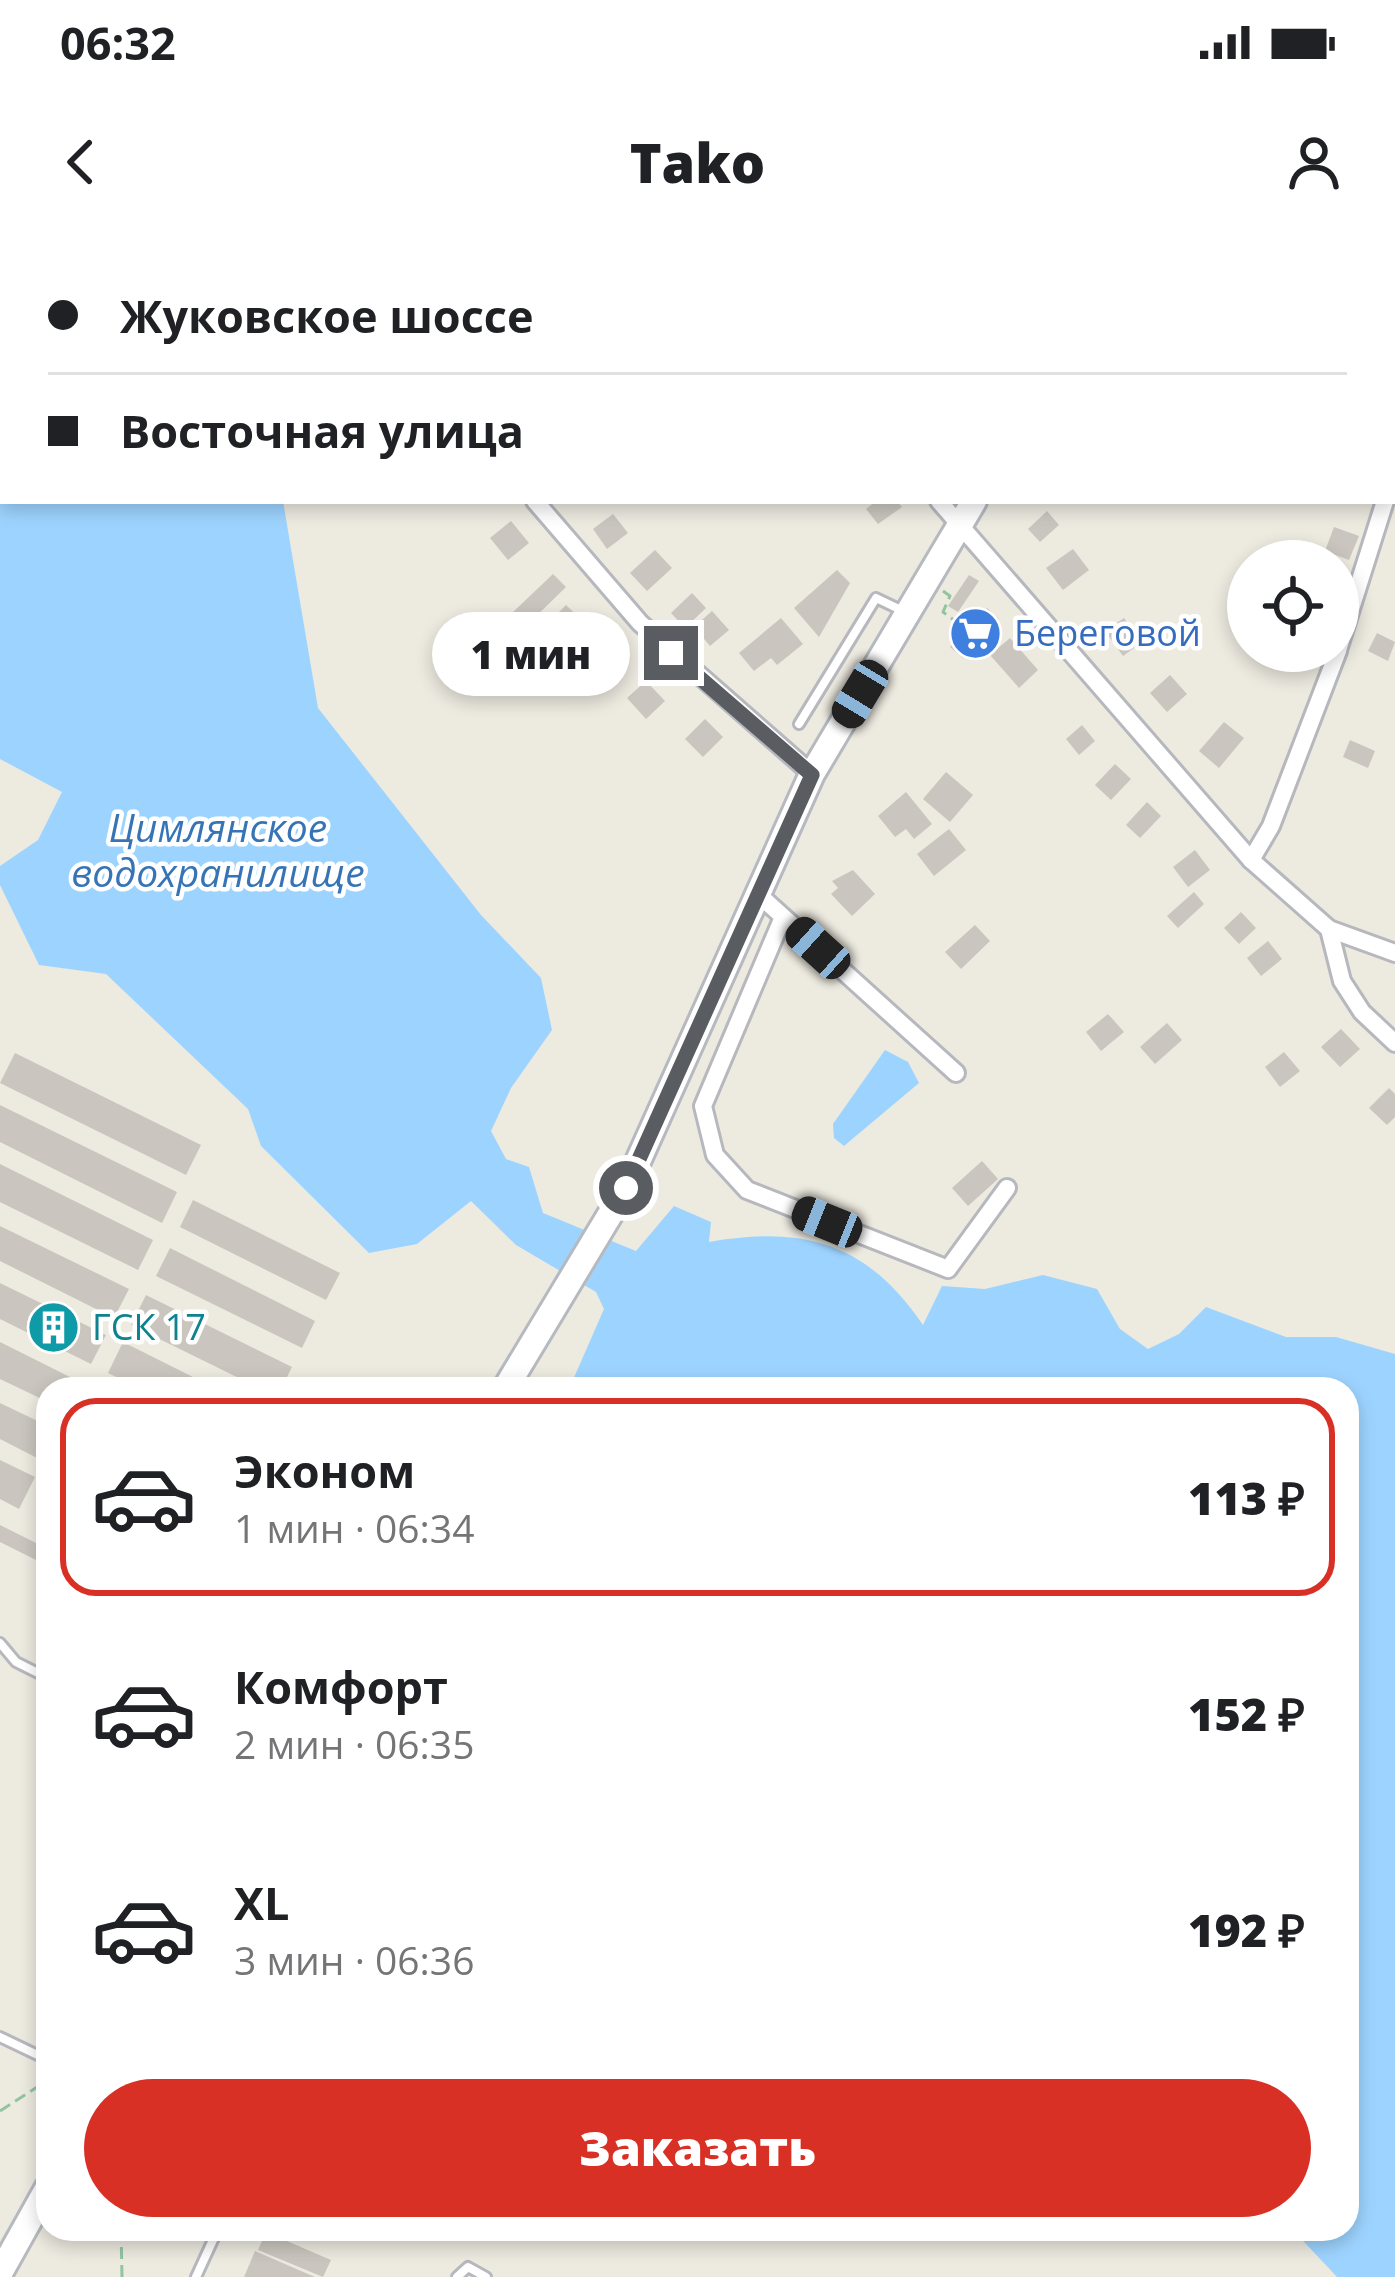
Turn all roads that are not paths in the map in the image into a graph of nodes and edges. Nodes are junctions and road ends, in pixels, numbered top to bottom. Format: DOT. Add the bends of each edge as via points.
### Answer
graph roads {
  1 [pos="538,504"];
  2 [pos="941,504"];
  3 [pos="972,504"];
  4 [pos="1384,504"];
  5 [pos="959,526"];
  6 [pos="1359,583"];
  7 [pos="908,614"];
  8 [pos="1330,672"];
  9 [pos="799,724"];
  10 [pos="812,775"];
  11 [pos="1251,860"];
  12 [pos="759,895"];
  13 [pos="783,917"];
  14 [pos="1329,929"];
  15 [pos="1395,953"];
  16 [pos="1395,1043"];
  17 [pos="956,1072"];
  18 [pos="1007,1188"];
  19 [pos="513,1377"];
  20 [pos="0,1642"];
  21 [pos="36,1672"];
  22 [pos="0,2037"];
  23 [pos="36,2054"];
  24 [pos="36,2208"];
  25 [pos="212,2241"];
  26 [pos="0,2272"];
  27 [pos="196,2277"];
  28 [pos="457,2277"];
  29 [pos="486,2277"];
  1 -- 10 [label="street" via="640,623"];
  2 -- 5 [label="street"];
  3 -- 5 [label="main road"];
  4 -- 6 [label="street"];
  5 -- 7 [label="main road"];
  5 -- 11 [label="street"];
  7 -- 9 [label="lane" via="876,598"];
  7 -- 10 [label="main road"];
  8 -- 11 [label="street"];
  10 -- 12 [label="main road"];
  11 -- 14 [label="street"];
  12 -- 13 [label="street"];
  12 -- 19 [label="main road" via="626,1188"];
  13 -- 17 [label="street"];
  13 -- 18 [label="street" via="703,1106 715,1155 747,1190 948,1270"];
  14 -- 15 [label="street"];
  14 -- 16 [label="street" via="1342,981"];
  20 -- 21 [label="lane"];
  22 -- 23 [label="lane"];
  24 -- 26 [label="main road"];
  25 -- 27 [label="lane"];
  28 -- 29 [label="lane" via="467,2267"];
}
